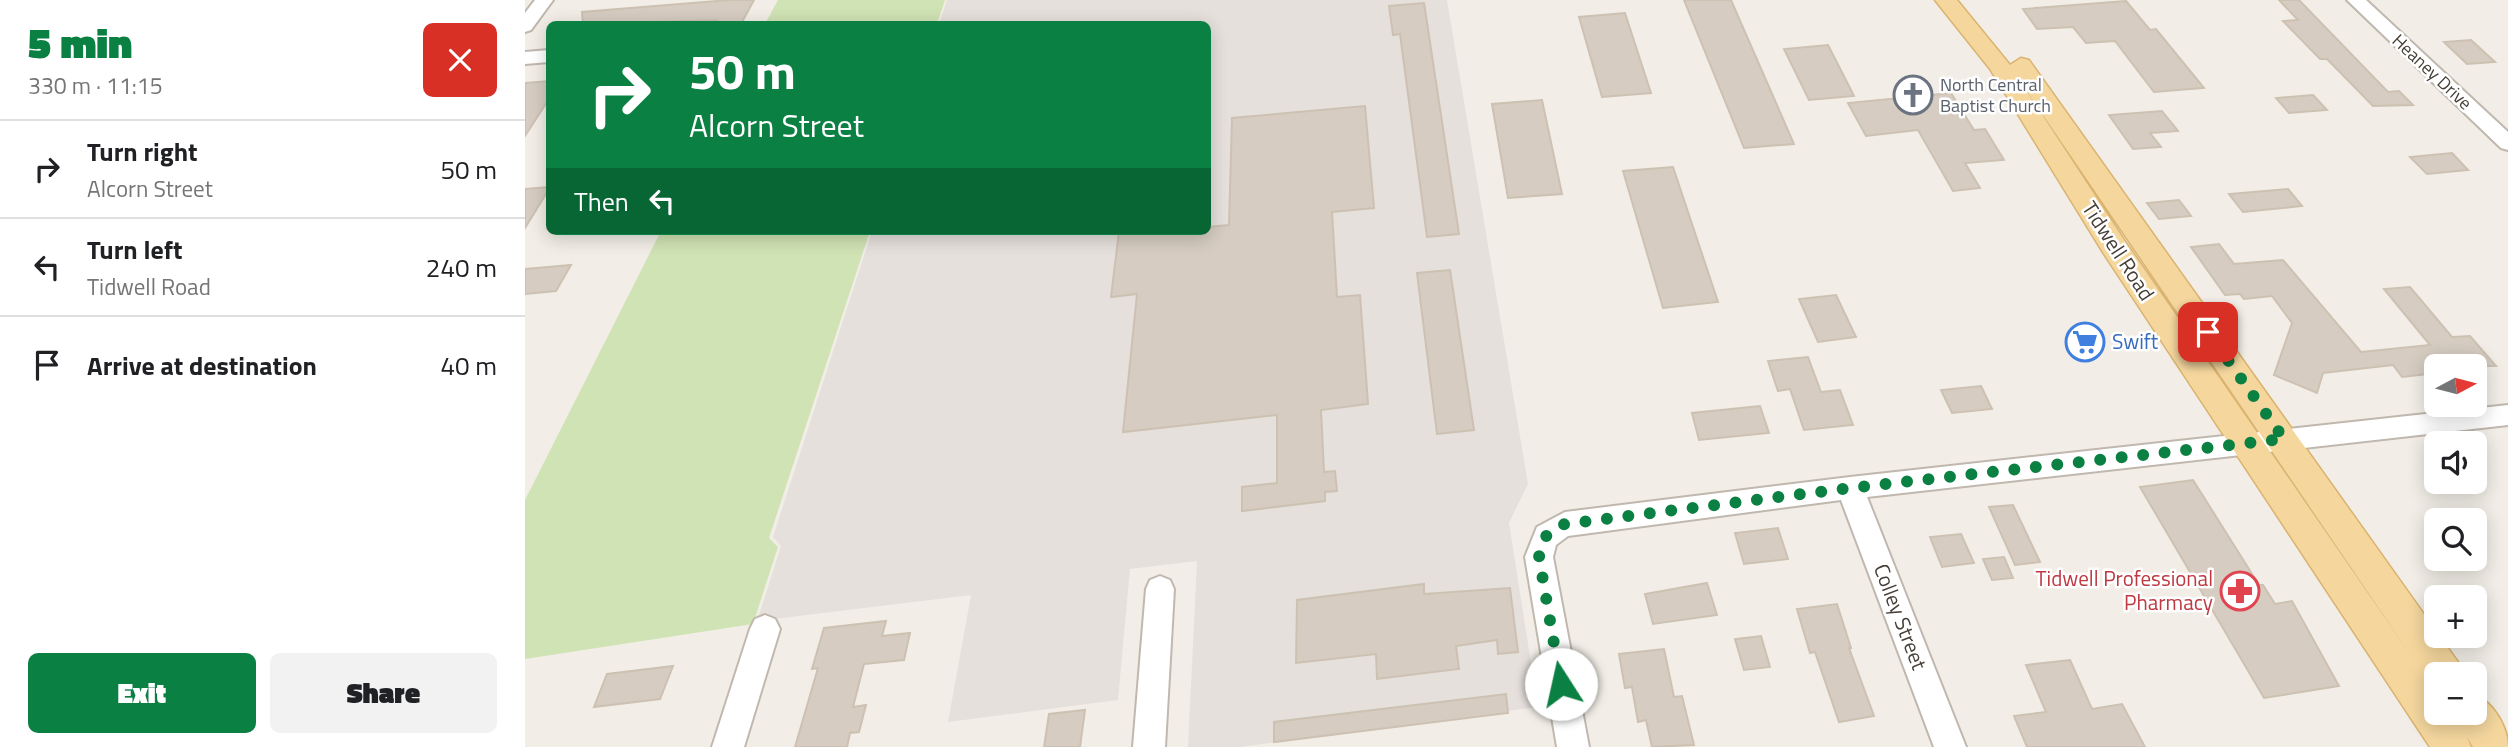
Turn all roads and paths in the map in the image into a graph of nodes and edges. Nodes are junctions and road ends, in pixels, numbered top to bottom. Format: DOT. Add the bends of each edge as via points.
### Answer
graph roads {
  1 [pos="544,0"];
  2 [pos="1946,0"];
  3 [pos="1970,0"];
  4 [pos="2356,0"];
  5 [pos="525,26"];
  6 [pos="546,56"];
  7 [pos="525,58"];
  8 [pos="2010,65"];
  9 [pos="2508,143"];
  10 [pos="2114,247"];
  11 [pos="2148,247"];
  12 [pos="2508,415"];
  13 [pos="2284,439"];
  14 [pos="2249,443"];
  15 [pos="1850,488"];
  16 [pos="1160,589"];
  17 [pos="765,629"];
  18 [pos="2437,662"];
  19 [pos="2481,725"];
  20 [pos="728,747"];
  21 [pos="1149,747"];
  22 [pos="1573,747"];
  23 [pos="1950,747"];
  24 [pos="2452,747"];
  25 [pos="2495,747"];
  1 -- 5 [label="street"];
  2 -- 8 [label="main road, Tidwell Road"];
  3 -- 8 [label="main road, Tidwell Road"];
  4 -- 9 [label="street, Heaney Drive"];
  6 -- 7 [label="street"];
  8 -- 10 [label="main road, Tidwell Road"];
  8 -- 11 [label="main road, Tidwell Road"];
  10 -- 11 [label="main road"];
  10 -- 14 [label="main road, Tidwell Road"];
  11 -- 13 [label="main road, Tidwell Road"];
  12 -- 13 [label="street"];
  13 -- 14 [label="street"];
  13 -- 18 [label="main road, Tidwell Road"];
  14 -- 15 [label="street"];
  14 -- 24 [label="main road, Tidwell Road"];
  15 -- 22 [label="street" via="1565,524 1549,531 1539,557"];
  15 -- 23 [label="street, Colley Street"];
  16 -- 21 [label="street"];
  17 -- 20 [label="street"];
  19 -- 25 [label="main road"];
}
